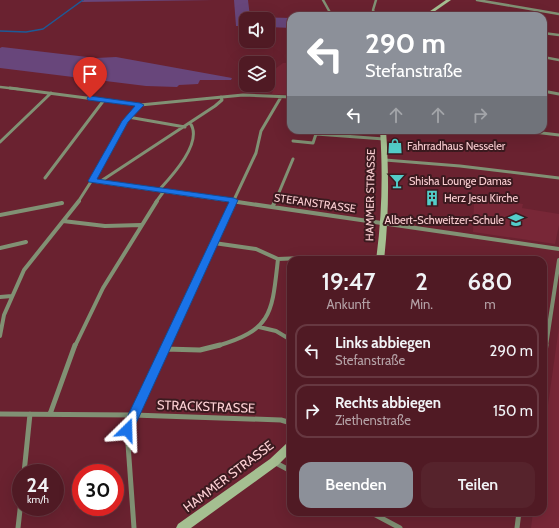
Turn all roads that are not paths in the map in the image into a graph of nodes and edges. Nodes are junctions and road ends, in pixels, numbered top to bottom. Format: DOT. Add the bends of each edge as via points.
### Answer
graph roads {
  1 [pos="323,0"];
  2 [pos="376,0"];
  3 [pos="449,0"];
  4 [pos="477,0"];
  5 [pos="330,12"];
  6 [pos="374,12"];
  7 [pos="431,12"];
  8 [pos="559,14"];
  9 [pos="547,34"];
  10 [pos="559,35"];
  11 [pos="547,58"];
  12 [pos="559,60"];
  13 [pos="0,87"];
  14 [pos="547,92"];
  15 [pos="51,93"];
  16 [pos="559,94"];
  17 [pos="221,97"];
  18 [pos="281,97"];
  19 [pos="287,98"];
  20 [pos="104,100"];
  21 [pos="140,105"];
  22 [pos="128,117"];
  23 [pos="190,123"];
  24 [pos="185,127"];
  25 [pos="316,134"];
  26 [pos="383,134"];
  27 [pos="547,134"];
  28 [pos="559,135"];
  29 [pos="384,139"];
  30 [pos="293,141"];
  31 [pos="0,142"];
  32 [pos="293,159"];
  33 [pos="385,160"];
  34 [pos="45,178"];
  35 [pos="559,178"];
  36 [pos="92,181"];
  37 [pos="101,181"];
  38 [pos="162,190"];
  39 [pos="234,200"];
  40 [pos="62,203"];
  41 [pos="273,206"];
  42 [pos="0,215"];
  43 [pos="63,221"];
  44 [pos="384,222"];
  45 [pos="141,225"];
  46 [pos="26,242"];
  47 [pos="214,243"];
  48 [pos="0,248"];
  49 [pos="559,249"];
  50 [pos="380,256"];
  51 [pos="278,259"];
  52 [pos="287,259"];
  53 [pos="559,260"];
  54 [pos="12,296"];
  55 [pos="0,297"];
  56 [pos="258,327"];
  57 [pos="547,329"];
  58 [pos="0,336"];
  59 [pos="287,338"];
  60 [pos="165,349"];
  61 [pos="0,414"];
  62 [pos="30,414"];
  63 [pos="50,414"];
  64 [pos="133,415"];
  65 [pos="287,422"];
  66 [pos="287,450"];
  67 [pos="274,462"];
  68 [pos="25,464"];
  69 [pos="287,469"];
  70 [pos="19,516"];
  71 [pos="378,516"];
  72 [pos="519,516"];
  73 [pos="18,528"];
  74 [pos="134,528"];
  75 [pos="182,528"];
  76 [pos="400,528"];
  77 [pos="517,528"];
  1 -- 5 [label="street"];
  2 -- 6 [label="street"];
  3 -- 7 [label="main road"];
  4 -- 8 [label="street"];
  9 -- 10 [label="street"];
  11 -- 12 [label="street"];
  13 -- 15 [label="street"];
  14 -- 16 [label="street"];
  15 -- 20 [label="street"];
  15 -- 31 [label="street"];
  17 -- 18 [label="street"];
  17 -- 21 [label="street"];
  17 -- 23 [label="street" via="220,102"];
  18 -- 19 [label="street"];
  18 -- 39 [label="street" via="261,131 256,153"];
  20 -- 21 [label="street"];
  20 -- 34 [label="street"];
  21 -- 22 [label="street"];
  22 -- 24 [label="street"];
  22 -- 36 [label="street"];
  23 -- 24 [label="street"];
  23 -- 38 [label="street" via="194,138 187,157"];
  24 -- 37 [label="street"];
  25 -- 29 [label="street"];
  25 -- 30 [label="street" via="313,143"];
  26 -- 29 [label="main road, HAMMER STRASSE"];
  27 -- 28 [label="street"];
  29 -- 33 [label="main road, HAMMER STRASSE"];
  32 -- 41 [label="street"];
  33 -- 35 [label="street"];
  33 -- 44 [label="main road, HAMMER STRASSE"];
  36 -- 37 [label="street, STEFANSTRASSE"];
  36 -- 43 [label="street"];
  37 -- 38 [label="street, STEFANSTRASSE"];
  38 -- 39 [label="street, STEFANSTRASSE"];
  38 -- 45 [label="street"];
  39 -- 41 [label="street, STEFANSTRASSE"];
  39 -- 47 [label="street"];
  40 -- 42 [label="street"];
  41 -- 44 [label="street, STEFANSTRASSE"];
  43 -- 45 [label="street" via="105,226"];
  43 -- 54 [label="street" via="24,270"];
  44 -- 49 [label="street, STEFANSTRASSE"];
  44 -- 50 [label="main road, HAMMER STRASSE"];
  45 -- 63 [label="street" via="119,258 85,323 66,366"];
  46 -- 48 [label="street"];
  47 -- 51 [label="street" via="244,246"];
  47 -- 60 [label="street"];
  51 -- 52 [label="street"];
  51 -- 56 [label="street" via="269,310 266,319"];
  53 -- 57 [label="street"];
  54 -- 55 [label="street"];
  54 -- 58 [label="street" via="4,315"];
  56 -- 59 [label="street" via="276,331"];
  56 -- 60 [label="street" via="235,340 205,349"];
  60 -- 64 [label="street"];
  61 -- 62 [label="street, STRACKSTRASSE"];
  62 -- 63 [label="street, STRACKSTRASSE"];
  62 -- 68 [label="street"];
  63 -- 64 [label="street, STRACKSTRASSE"];
  64 -- 65 [label="street, STRACKSTRASSE"];
  64 -- 74 [label="street" via="127,430"];
  66 -- 67 [label="main road, HAMMER STRASSE"];
  67 -- 69 [label="street"];
  67 -- 75 [label="main road, HAMMER STRASSE"];
  70 -- 73 [label="street"];
  71 -- 76 [label="street"];
  72 -- 77 [label="street"];
}
